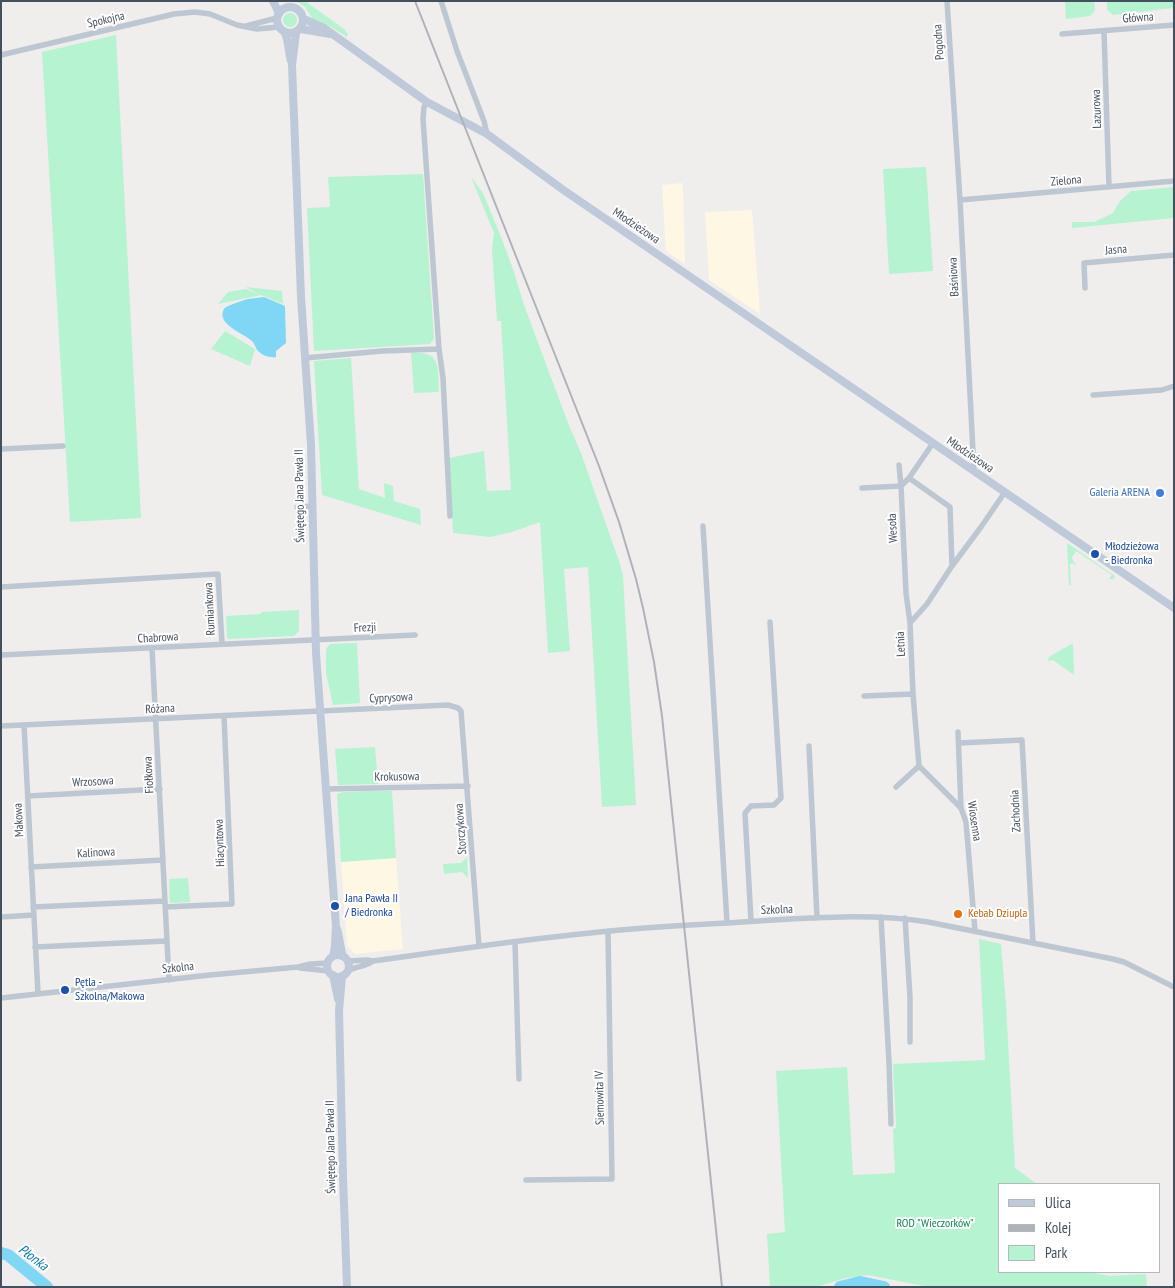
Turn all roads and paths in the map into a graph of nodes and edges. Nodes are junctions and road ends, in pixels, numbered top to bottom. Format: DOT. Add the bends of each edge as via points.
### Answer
graph roads {
  1 [pos="273,1"];
  2 [pos="281,1"];
  3 [pos="441,1"];
  4 [pos="947,1"];
  5 [pos="288,7"];
  6 [pos="278,16"];
  7 [pos="304,19"];
  8 [pos="244,26"];
  9 [pos="1174,26"];
  10 [pos="279,27"];
  11 [pos="298,31"];
  12 [pos="1104,31"];
  13 [pos="285,33"];
  14 [pos="332,34"];
  15 [pos="1062,34"];
  16 [pos="1,55"];
  17 [pos="292,65"];
  18 [pos="952,82"];
  19 [pos="427,102"];
  20 [pos="487,134"];
  21 [pos="1174,181"];
  22 [pos="1109,187"];
  23 [pos="960,200"];
  24 [pos="1174,255"];
  25 [pos="1085,288"];
  26 [pos="439,349"];
  27 [pos="305,358"];
  28 [pos="1174,386"];
  29 [pos="1093,394"];
  30 [pos="932,443"];
  31 [pos="63,446"];
  32 [pos="1,449"];
  33 [pos="898,465"];
  34 [pos="974,471"];
  35 [pos="910,478"];
  36 [pos="901,486"];
  37 [pos="862,488"];
  38 [pos="1005,492"];
  39 [pos="312,506"];
  40 [pos="297,507"];
  41 [pos="450,516"];
  42 [pos="703,526"];
  43 [pos="952,566"];
  44 [pos="1,587"];
  45 [pos="1174,608"];
  46 [pos="770,622"];
  47 [pos="910,623"];
  48 [pos="415,635"];
  49 [pos="315,640"];
  50 [pos="222,644"];
  51 [pos="152,648"];
  52 [pos="1,655"];
  53 [pos="913,694"];
  54 [pos="864,696"];
  55 [pos="320,711"];
  56 [pos="461,711"];
  57 [pos="224,716"];
  58 [pos="156,719"];
  59 [pos="24,725"];
  60 [pos="1,726"];
  61 [pos="958,732"];
  62 [pos="960,743"];
  63 [pos="808,746"];
  64 [pos="919,766"];
  65 [pos="468,786"];
  66 [pos="896,787"];
  67 [pos="160,789"];
  68 [pos="326,789"];
  69 [pos="28,796"];
  70 [pos="961,808"];
  71 [pos="163,860"];
  72 [pos="31,866"];
  73 [pos="165,904"];
  74 [pos="33,907"];
  75 [pos="34,915"];
  76 [pos="1,917"];
  77 [pos="881,917"];
  78 [pos="818,918"];
  79 [pos="905,918"];
  80 [pos="751,921"];
  81 [pos="727,923"];
  82 [pos="336,927"];
  83 [pos="608,931"];
  84 [pos="975,932"];
  85 [pos="166,941"];
  86 [pos="515,942"];
  87 [pos="1033,943"];
  88 [pos="479,946"];
  89 [pos="35,947"];
  90 [pos="346,959"];
  91 [pos="331,960"];
  92 [pos="373,961"];
  93 [pos="298,967"];
  94 [pos="331,973"];
  95 [pos="345,973"];
  96 [pos="169,980"];
  97 [pos="1174,987"];
  98 [pos="38,994"];
  99 [pos="1,998"];
  100 [pos="339,1006"];
  101 [pos="910,1042"];
  102 [pos="519,1079"];
  103 [pos="891,1124"];
  104 [pos="526,1180"];
  105 [pos="347,1284"];
  1 -- 6 [label="street"];
  2 -- 5 [label="street"];
  3 -- 20 [label="street"];
  4 -- 18 [label="street, Pogodna"];
  5 -- 6 [label="street"];
  5 -- 7 [label="street" via="298,9"];
  6 -- 8 [label="street"];
  6 -- 10 [label="street"];
  7 -- 11 [label="street"];
  7 -- 14 [label="street, Młodzieżowa"];
  8 -- 10 [label="street, Spokojna" via="257,29"];
  8 -- 16 [label="street, Spokojna" via="210,14 188,12"];
  9 -- 12 [label="street, Główna"];
  10 -- 13 [label="street"];
  11 -- 13 [label="street"];
  11 -- 14 [label="street"];
  11 -- 17 [label="street, Świętego Jana Pawła II"];
  12 -- 15 [label="street, Główna"];
  12 -- 22 [label="street, Lazurowa"];
  13 -- 17 [label="street, Świętego Jana Pawła II"];
  14 -- 19 [label="street, Młodzieżowa"];
  17 -- 27 [label="street, Świętego Jana Pawła II"];
  18 -- 23 [label="street, Baśniowa"];
  19 -- 20 [label="street, Młodzieżowa"];
  19 -- 26 [label="street" via="423,119"];
  20 -- 30 [label="street, Młodzieżowa"];
  21 -- 22 [label="street, Zielona"];
  22 -- 23 [label="street, Zielona"];
  23 -- 34 [label="street, Baśniowa"];
  24 -- 25 [label="street, Jasna" via="1084,263"];
  26 -- 27 [label="street"];
  26 -- 41 [label="street"];
  27 -- 39 [label="street, Świętego Jana Pawła II"];
  28 -- 29 [label="street" via="1162,390"];
  30 -- 34 [label="street, Młodzieżowa"];
  30 -- 35 [label="street"];
  31 -- 32 [label="street"];
  33 -- 36 [label="street, Wesoła"];
  34 -- 38 [label="street, Młodzieżowa"];
  35 -- 36 [label="street"];
  35 -- 43 [label="street" via="950,506"];
  36 -- 37 [label="street"];
  36 -- 47 [label="street, Wesoła"];
  38 -- 43 [label="street, Letnia"];
  38 -- 45 [label="street, Młodzieżowa"];
  39 -- 40 [label="street"];
  39 -- 49 [label="street, Świętego Jana Pawła II"];
  42 -- 81 [label="street"];
  43 -- 47 [label="street, Letnia"];
  44 -- 50 [label="street, Rumiankowa" via="218,574"];
  46 -- 80 [label="street" via="781,798 774,805 751,806 745,813"];
  47 -- 53 [label="street, Letnia"];
  48 -- 49 [label="street, Frezji"];
  49 -- 50 [label="street, Chabrowa"];
  49 -- 55 [label="street, Świętego Jana Pawła II"];
  50 -- 51 [label="street, Chabrowa"];
  51 -- 52 [label="street, Chabrowa"];
  51 -- 58 [label="street, Fiołkowa"];
  53 -- 54 [label="street"];
  53 -- 64 [label="street, Letnia"];
  55 -- 56 [label="street, Cyprysowa" via="448,705"];
  55 -- 57 [label="street, Różana"];
  55 -- 68 [label="street, Świętego Jana Pawła II"];
  56 -- 65 [label="street, Storczykowa"];
  57 -- 58 [label="street, Różana"];
  57 -- 73 [label="street, Hiacyntowa" via="232,904"];
  58 -- 59 [label="street, Różana"];
  58 -- 67 [label="street, Fiołkowa"];
  59 -- 60 [label="street, Różana"];
  59 -- 69 [label="street, Makowa"];
  61 -- 62 [label="street, Wiosenna"];
  62 -- 70 [label="street, Wiosenna"];
  62 -- 87 [label="street, Zachodnia" via="1022,740"];
  63 -- 78 [label="street"];
  64 -- 66 [label="street"];
  64 -- 70 [label="street"];
  65 -- 68 [label="street, Krokusowa"];
  65 -- 88 [label="street, Storczykowa"];
  67 -- 69 [label="street, Wrzosowa"];
  67 -- 71 [label="street, Fiołkowa"];
  68 -- 82 [label="street, Świętego Jana Pawła II"];
  69 -- 72 [label="street, Makowa"];
  70 -- 84 [label="street, Wiosenna" via="966,822"];
  71 -- 72 [label="street, Kalinowa"];
  71 -- 73 [label="street, Fiołkowa"];
  72 -- 74 [label="street, Makowa"];
  73 -- 74 [label="street"];
  73 -- 85 [label="street, Fiołkowa"];
  74 -- 75 [label="street, Makowa"];
  75 -- 76 [label="street"];
  75 -- 89 [label="street, Makowa"];
  77 -- 78 [label="street, Szkolna"];
  77 -- 79 [label="street, Szkolna"];
  77 -- 103 [label="street"];
  78 -- 80 [label="street, Szkolna"];
  79 -- 84 [label="street, Szkolna"];
  79 -- 101 [label="street"];
  80 -- 81 [label="street, Szkolna"];
  81 -- 83 [label="street, Szkolna"];
  82 -- 90 [label="street, Świętego Jana Pawła II"];
  82 -- 91 [label="street, Świętego Jana Pawła II"];
  83 -- 86 [label="street, Szkolna"];
  83 -- 104 [label="street, Siemowita IV" via="612,1179"];
  84 -- 87 [label="street, Szkolna"];
  85 -- 89 [label="street"];
  85 -- 96 [label="street, Fiołkowa"];
  86 -- 88 [label="street, Szkolna"];
  86 -- 102 [label="street"];
  87 -- 97 [label="street, Szkolna" via="1124,962"];
  88 -- 92 [label="street, Szkolna"];
  89 -- 98 [label="street, Makowa"];
  90 -- 91 [label="street" via="340,955"];
  90 -- 92 [label="street, Szkolna"];
  90 -- 95 [label="street" via="349,968"];
  91 -- 93 [label="street, Szkolna"];
  91 -- 94 [label="street"];
  92 -- 95 [label="street, Szkolna"];
  93 -- 94 [label="street, Szkolna"];
  93 -- 96 [label="street, Szkolna"];
  94 -- 95 [label="street" via="339,976"];
  94 -- 100 [label="street, Świętego Jana Pawła II"];
  95 -- 100 [label="street, Świętego Jana Pawła II"];
  96 -- 98 [label="street, Szkolna"];
  98 -- 99 [label="street, Szkolna"];
  100 -- 105 [label="street, Świętego Jana Pawła II"];
}
